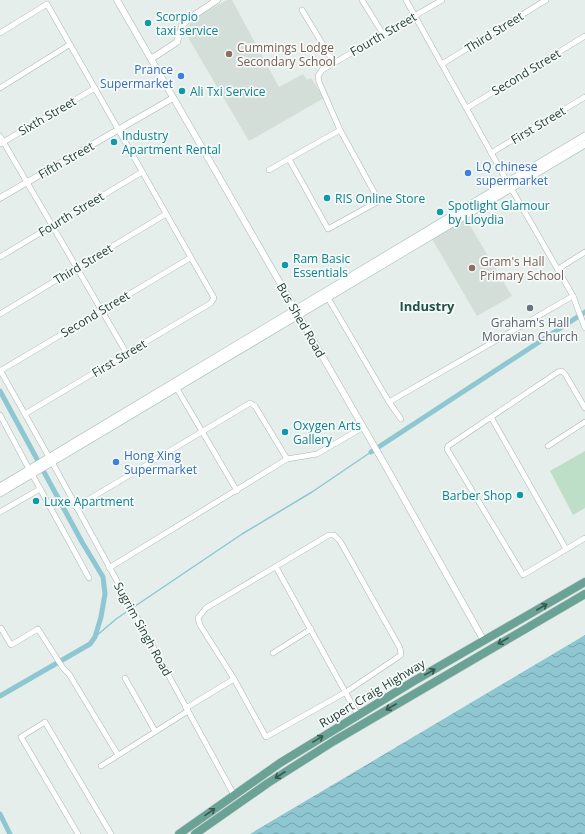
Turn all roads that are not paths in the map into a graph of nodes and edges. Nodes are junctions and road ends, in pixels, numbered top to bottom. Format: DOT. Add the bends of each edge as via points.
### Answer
graph roads {
  1 [pos="117,0"];
  2 [pos="217,0"];
  3 [pos="362,0"];
  4 [pos="406,0"];
  5 [pos="442,0"];
  6 [pos="546,0"];
  7 [pos="302,10"];
  8 [pos="415,16"];
  9 [pos="0,33"];
  10 [pos="383,34"];
  11 [pos="585,36"];
  12 [pos="70,45"];
  13 [pos="151,59"];
  14 [pos="334,63"];
  15 [pos="442,64"];
  16 [pos="0,88"];
  17 [pos="95,88"];
  18 [pos="585,97"];
  19 [pos="173,98"];
  20 [pos="467,108"];
  21 [pos="118,130"];
  22 [pos="340,130"];
  23 [pos="0,136"];
  24 [pos="585,136"];
  25 [pos="2,143"];
  26 [pos="585,144"];
  27 [pos="491,153"];
  28 [pos="289,159"];
  29 [pos="269,170"];
  30 [pos="142,172"];
  31 [pos="26,183"];
  32 [pos="510,185"];
  33 [pos="0,198"];
  34 [pos="166,214"];
  35 [pos="52,226"];
  36 [pos="585,252"];
  37 [pos="0,257"];
  38 [pos="190,258"];
  39 [pos="76,268"];
  40 [pos="558,269"];
  41 [pos="573,296"];
  42 [pos="328,298"];
  43 [pos="102,311"];
  44 [pos="297,312"];
  45 [pos="0,314"];
  46 [pos="585,328"];
  47 [pos="127,354"];
  48 [pos="0,371"];
  49 [pos="176,388"];
  50 [pos="389,402"];
  51 [pos="585,408"];
  52 [pos="25,414"];
  53 [pos="0,415"];
  54 [pos="491,417"];
  55 [pos="401,419"];
  56 [pos="585,422"];
  57 [pos="362,428"];
  58 [pos="202,431"];
  59 [pos="548,446"];
  60 [pos="287,459"];
  61 [pos="50,460"];
  62 [pos="31,471"];
  63 [pos="0,487"];
  64 [pos="40,489"];
  65 [pos="237,491"];
  66 [pos="0,493"];
  67 [pos="76,507"];
  68 [pos="0,512"];
  69 [pos="585,538"];
  70 [pos="566,549"];
  71 [pos="276,567"];
  72 [pos="109,568"];
  73 [pos="89,578"];
  74 [pos="585,582"];
  75 [pos="585,594"];
  76 [pos="0,622"];
  77 [pos="1,629"];
  78 [pos="311,630"];
  79 [pos="484,641"];
  80 [pos="273,652"];
  81 [pos="125,678"];
  82 [pos="234,679"];
  83 [pos="346,692"];
  84 [pos="187,709"];
  85 [pos="358,715"];
  86 [pos="155,731"];
  87 [pos="118,755"];
  88 [pos="101,766"];
  89 [pos="234,795"];
  90 [pos="78,834"];
  91 [pos="111,834"];
  92 [pos="178,834"];
  93 [pos="195,834"];
  1 -- 13 [label="street, Bus Shed Road"];
  2 -- 13 [label="street" via="187,20 182,26 177,42"];
  3 -- 10 [label="street"];
  4 -- 8 [label="street"];
  5 -- 8 [label="street, Fourth Street"];
  6 -- 15 [label="street, Third Street"];
  7 -- 14 [label="street"];
  8 -- 10 [label="street, Fourth Street"];
  8 -- 15 [label="street"];
  9 -- 12 [label="street" via="47,4"];
  10 -- 14 [label="street, Fourth Street"];
  11 -- 20 [label="street, Second Street"];
  12 -- 16 [label="street"];
  12 -- 17 [label="street"];
  13 -- 19 [label="street, Bus Shed Road"];
  14 -- 22 [label="street, Fourth Street" via="319,74 319,82"];
  15 -- 20 [label="street"];
  17 -- 21 [label="street"];
  17 -- 25 [label="street, Sixth Street"];
  18 -- 27 [label="street, First Street"];
  19 -- 21 [label="street, Fifth Street"];
  19 -- 44 [label="street, Bus Shed Road"];
  20 -- 27 [label="street"];
  21 -- 30 [label="street"];
  21 -- 31 [label="street, Fifth Street"];
  22 -- 28 [label="street"];
  22 -- 28 [label="street" via="379,201 328,229"];
  23 -- 25 [label="street"];
  24 -- 32 [label="main road"];
  25 -- 31 [label="street"];
  26 -- 32 [label="main road"];
  27 -- 32 [label="street"];
  28 -- 29 [label="street"];
  30 -- 34 [label="street"];
  30 -- 35 [label="street, Fourth Street"];
  31 -- 33 [label="street, Fifth Street"];
  31 -- 35 [label="street"];
  32 -- 40 [label="street"];
  32 -- 42 [label="main road"];
  32 -- 44 [label="main road"];
  34 -- 38 [label="street"];
  34 -- 39 [label="street, Third Street"];
  35 -- 37 [label="street, Fourth Street"];
  35 -- 39 [label="street"];
  36 -- 40 [label="street"];
  38 -- 43 [label="street, Second Street"];
  38 -- 47 [label="street, First Street" via="213,300"];
  39 -- 43 [label="street"];
  39 -- 45 [label="street, Third Street"];
  40 -- 41 [label="street"];
  41 -- 46 [label="street"];
  41 -- 50 [label="street"];
  42 -- 44 [label="main road"];
  42 -- 50 [label="street"];
  43 -- 47 [label="street"];
  43 -- 48 [label="street, Second Street"];
  44 -- 49 [label="main road"];
  44 -- 57 [label="street, Bus Shed Road"];
  44 -- 61 [label="main road"];
  47 -- 52 [label="street, First Street"];
  48 -- 52 [label="street, Sugrim Singh Road"];
  49 -- 58 [label="street"];
  49 -- 61 [label="main road"];
  50 -- 55 [label="street"];
  51 -- 54 [label="street" via="562,371"];
  52 -- 61 [label="street, Sugrim Singh Road"];
  53 -- 62 [label="street"];
  54 -- 70 [label="street"];
  54 -- 70 [label="street" via="447,449 523,575"];
  56 -- 59 [label="street"];
  57 -- 60 [label="street" via="317,454"];
  57 -- 79 [label="street, Bus Shed Road"];
  58 -- 60 [label="street" via="251,403"];
  58 -- 65 [label="street"];
  58 -- 67 [label="street"];
  60 -- 65 [label="street"];
  61 -- 62 [label="main road"];
  61 -- 67 [label="street, Sugrim Singh Road"];
  62 -- 63 [label="main road"];
  62 -- 64 [label="street"];
  62 -- 66 [label="main road"];
  64 -- 68 [label="street"];
  64 -- 73 [label="street"];
  65 -- 72 [label="street"];
  67 -- 72 [label="street, Sugrim Singh Road"];
  69 -- 70 [label="street"];
  71 -- 78 [label="street"];
  71 -- 82 [label="street" via="206,608 198,618"];
  71 -- 83 [label="street" via="325,537 334,536 340,541 400,648 401,655 398,658"];
  72 -- 84 [label="street, Sugrim Singh Road"];
  79 -- 74 [label="main road, Rupert Craig Highway, one-way"];
  75 -- 93 [label="main road, Rupert Craig Highway, one-way" via="334,740"];
  76 -- 77 [label="street"];
  77 -- 87 [label="street" via="11,645 38,629 69,674"];
  78 -- 80 [label="street"];
  78 -- 83 [label="street"];
  85 -- 79 [label="main road, Rupert Craig Highway, one-way"];
  81 -- 86 [label="street"];
  82 -- 83 [label="street" via="266,737"];
  82 -- 84 [label="street"];
  83 -- 85 [label="street"];
  84 -- 86 [label="street"];
  84 -- 89 [label="street, Sugrim Singh Road"];
  89 -- 85 [label="main road, Rupert Craig Highway, one-way"];
  86 -- 87 [label="street"];
  87 -- 88 [label="street"];
  92 -- 89 [label="main road, Rupert Craig Highway, one-way"];
  90 -- 91 [label="street" via="21,737 45,722"];
}
